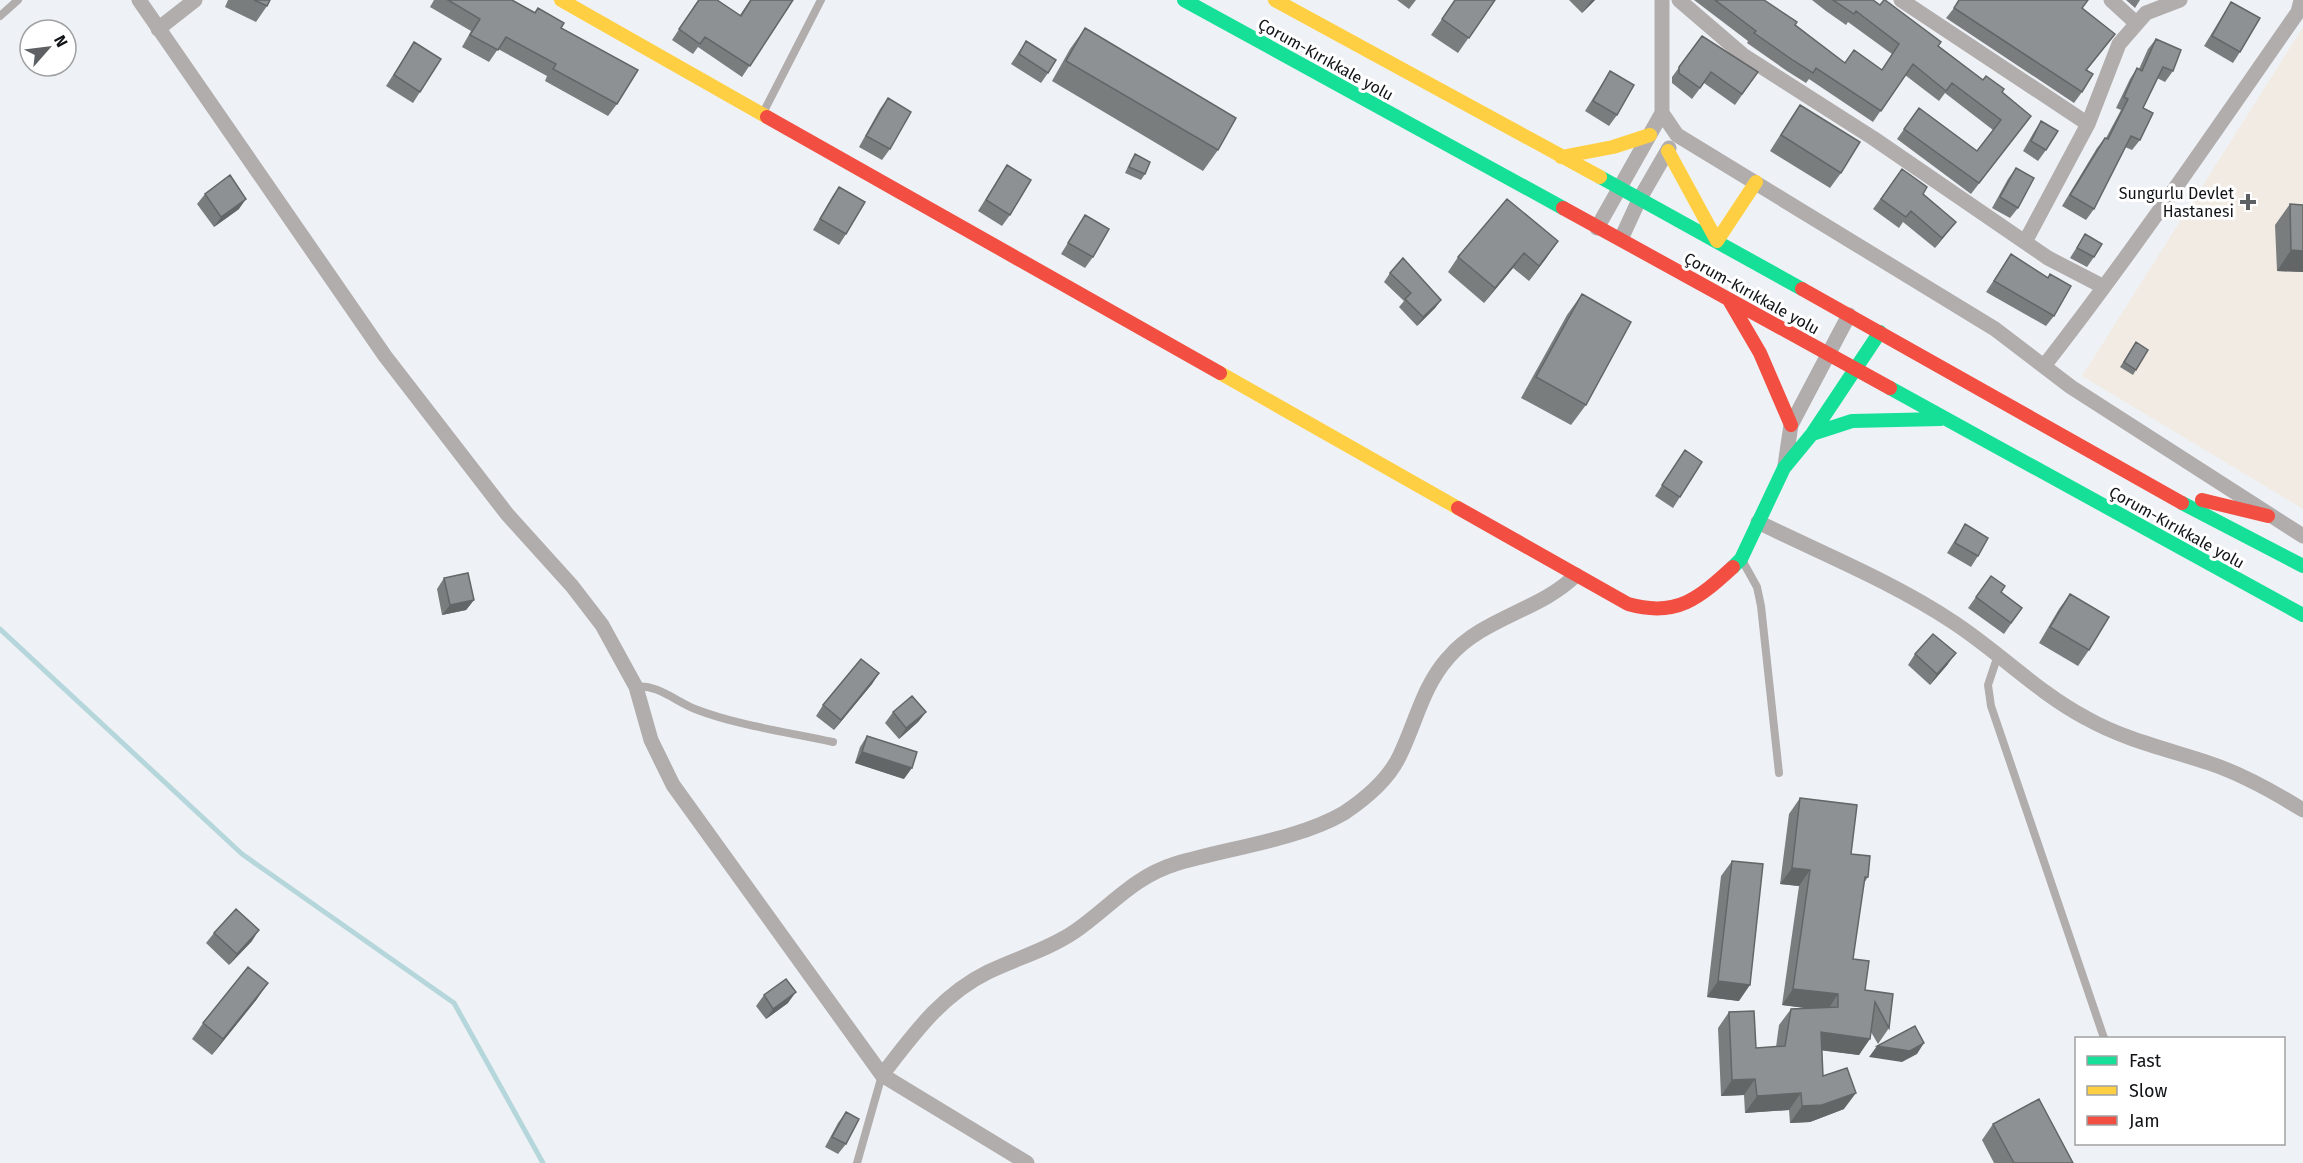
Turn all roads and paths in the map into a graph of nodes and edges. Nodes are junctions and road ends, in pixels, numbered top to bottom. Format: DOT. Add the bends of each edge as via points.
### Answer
graph roads {
  1 [pos="18,0"];
  2 [pos="139,0"];
  3 [pos="195,0"];
  4 [pos="561,0"];
  5 [pos="821,0"];
  6 [pos="1184,0"];
  7 [pos="1275,0"];
  8 [pos="1662,0"];
  9 [pos="1679,0"];
  10 [pos="1901,0"];
  11 [pos="2111,0"];
  12 [pos="2180,0"];
  13 [pos="2301,0"];
  14 [pos="0,16"];
  15 [pos="2136,23"];
  16 [pos="158,29"];
  17 [pos="763,113"];
  18 [pos="1662,114"];
  19 [pos="2088,124"];
  20 [pos="1650,135"];
  21 [pos="1677,135"];
  22 [pos="1668,151"];
  23 [pos="1561,157"];
  24 [pos="1756,182"];
  25 [pos="1619,189"];
  26 [pos="1639,200"];
  27 [pos="1597,228"];
  28 [pos="1621,239"];
  29 [pos="1717,241"];
  30 [pos="2025,242"];
  31 [pos="2104,287"];
  32 [pos="1728,299"];
  33 [pos="1849,315"];
  34 [pos="1880,332"];
  35 [pos="1828,354"];
  36 [pos="2043,366"];
  37 [pos="1856,370"];
  38 [pos="1946,419"];
  39 [pos="1791,424"];
  40 [pos="1812,434"];
  41 [pos="1784,468"];
  42 [pos="2151,487"];
  43 [pos="2268,516"];
  44 [pos="1758,522"];
  45 [pos="2303,536"];
  46 [pos="1741,559"];
  47 [pos="2303,566"];
  48 [pos="1576,575"];
  49 [pos="2303,615"];
  50 [pos="1998,655"];
  51 [pos="636,687"];
  52 [pos="833,742"];
  53 [pos="1779,773"];
  54 [pos="2303,810"];
  55 [pos="2104,1037"];
  56 [pos="882,1075"];
  57 [pos="857,1163"];
  58 [pos="1027,1163"];
  1 -- 14 [label="lane"];
  2 -- 16 [label="street"];
  3 -- 16 [label="street"];
  4 -- 17 [label="main road"];
  5 -- 17 [label="lane"];
  6 -- 27 [label="main road, Çorum-Kırıkkale yolu"];
  7 -- 23 [label="main road, Çorum-Kırıkkale yolu"];
  8 -- 18 [label="street"];
  9 -- 30 [label="street" via="1743,55"];
  10 -- 19 [label="street"];
  11 -- 15 [label="street"];
  12 -- 15 [label="street" via="2146,13"];
  13 -- 31 [label="street" via="2298,12"];
  15 -- 19 [label="street" via="2120,44"];
  16 -- 51 [label="street" via="413,394 507,514 588,605 616,646"];
  17 -- 48 [label="main road"];
  18 -- 20 [label="street"];
  18 -- 21 [label="street"];
  19 -- 30 [label="street"];
  20 -- 23 [label="main road"];
  20 -- 25 [label="street"];
  21 -- 22 [label="street"];
  21 -- 24 [label="street"];
  22 -- 26 [label="street"];
  22 -- 29 [label="main road"];
  23 -- 25 [label="main road, Çorum-Kırıkkale yolu"];
  24 -- 29 [label="main road"];
  24 -- 36 [label="street" via="1995,329"];
  25 -- 26 [label="main road, Çorum-Kırıkkale yolu"];
  25 -- 27 [label="street"];
  26 -- 28 [label="street"];
  26 -- 29 [label="main road, Çorum-Kırıkkale yolu"];
  27 -- 28 [label="main road, Çorum-Kırıkkale yolu"];
  28 -- 32 [label="main road, Çorum-Kırıkkale yolu"];
  29 -- 33 [label="main road, Çorum-Kırıkkale yolu"];
  30 -- 31 [label="street"];
  31 -- 36 [label="street"];
  32 -- 35 [label="main road, Çorum-Kırıkkale yolu"];
  32 -- 39 [label="main road" via="1760,353"];
  33 -- 34 [label="main road, Çorum-Kırıkkale yolu"];
  33 -- 35 [label="street"];
  34 -- 37 [label="main road"];
  34 -- 42 [label="main road, Çorum-Kırıkkale yolu"];
  35 -- 37 [label="main road, Çorum-Kırıkkale yolu"];
  35 -- 39 [label="street"];
  36 -- 43 [label="street"];
  37 -- 38 [label="main road, Çorum-Kırıkkale yolu"];
  37 -- 40 [label="main road"];
  38 -- 40 [label="main road" via="1852,421"];
  38 -- 49 [label="main road, Çorum-Kırıkkale yolu"];
  39 -- 41 [label="street"];
  40 -- 41 [label="main road"];
  41 -- 44 [label="main road"];
  42 -- 43 [label="main road"];
  42 -- 47 [label="main road, Çorum-Kırıkkale yolu"];
  43 -- 45 [label="street"];
  44 -- 46 [label="main road"];
  44 -- 50 [label="street" via="1930,607"];
  46 -- 48 [label="main road" via="1705,593 1670,609 1628,604"];
  46 -- 53 [label="lane" via="1757,587 1761,606"];
  48 -- 56 [label="street" via="1561,588 1480,629 1447,658 1424,695 1400,757 1380,783 1356,804 1312,827 1174,864 1143,878 1063,939 988,972 950,996 925,1019"];
  50 -- 54 [label="street" via="2041,691 2086,719 2142,744 2210,763"];
  50 -- 55 [label="lane" via="1988,685 1992,706"];
  51 -- 52 [label="lane" via="648,686 717,716"];
  51 -- 56 [label="street" via="651,740 678,793"];
  56 -- 57 [label="lane"];
  56 -- 58 [label="street"];
}
